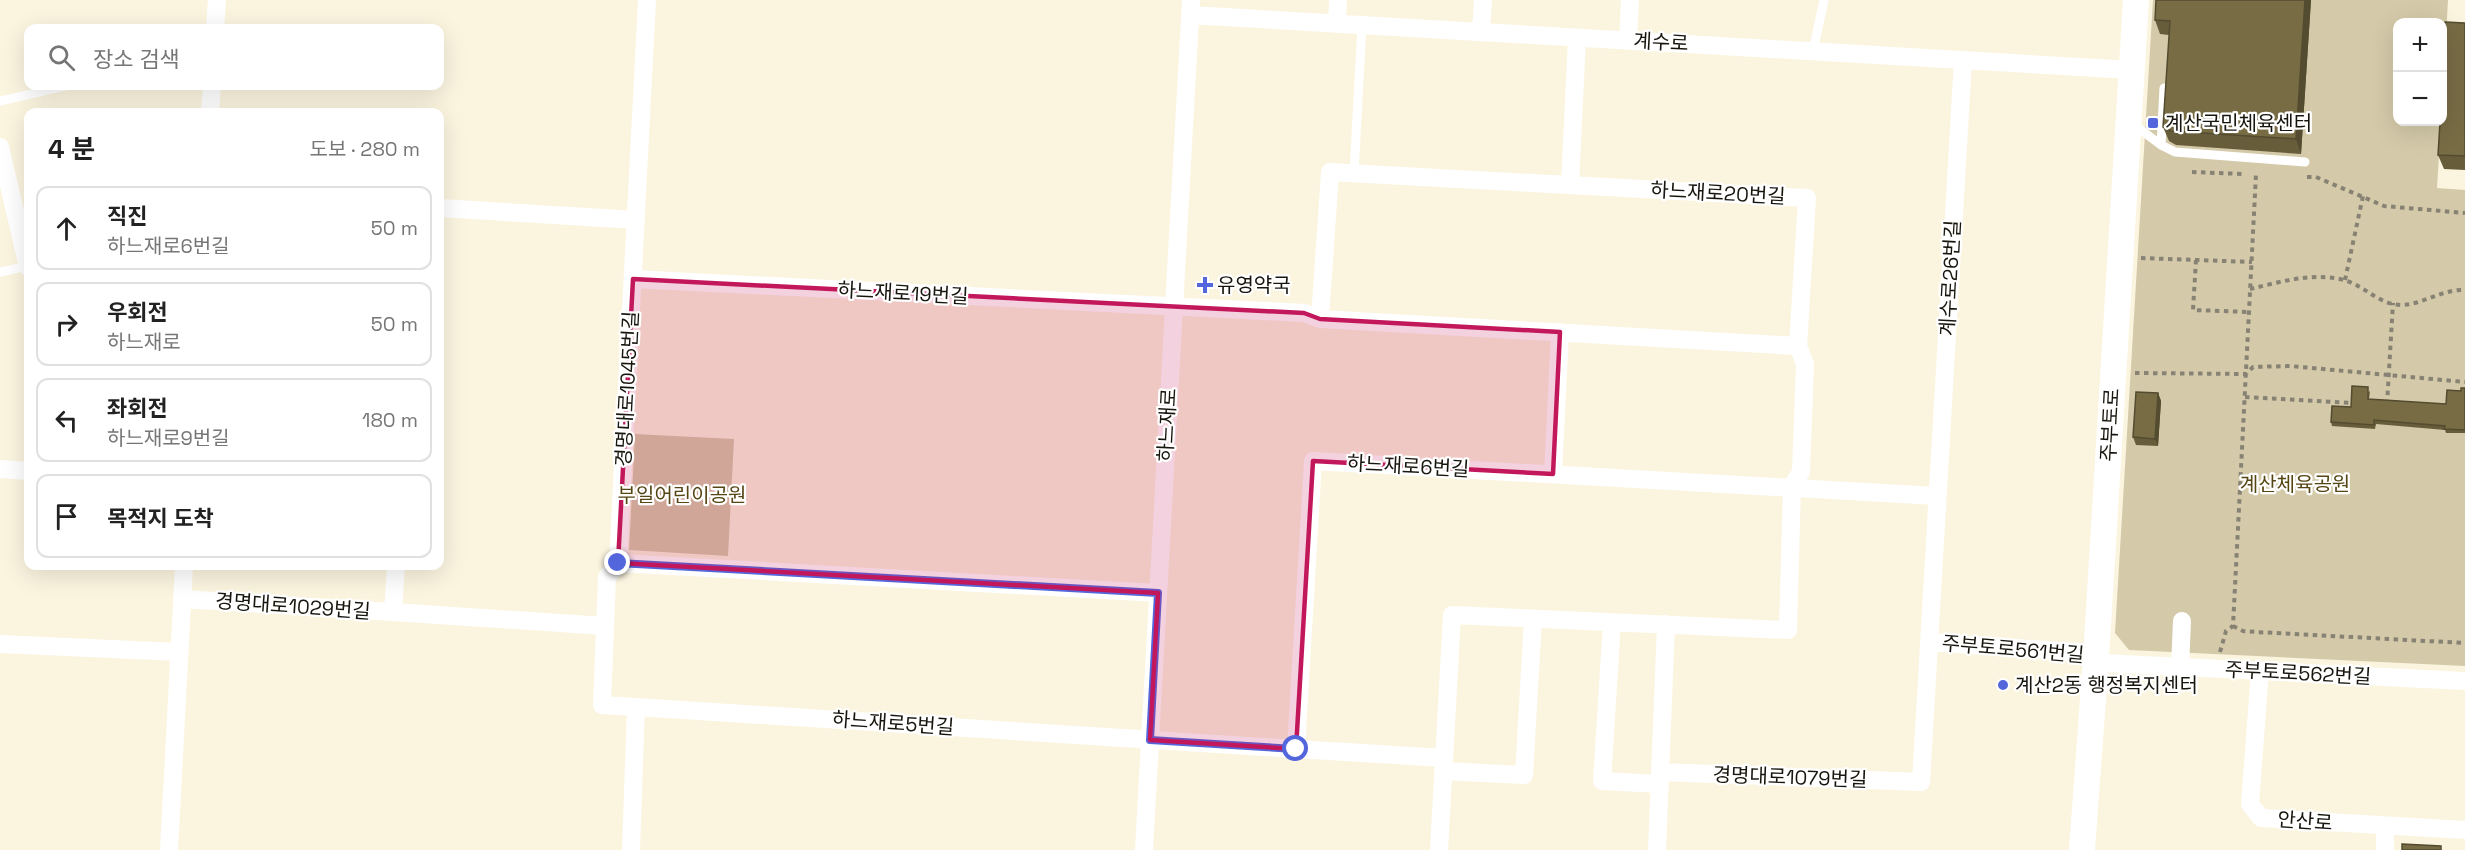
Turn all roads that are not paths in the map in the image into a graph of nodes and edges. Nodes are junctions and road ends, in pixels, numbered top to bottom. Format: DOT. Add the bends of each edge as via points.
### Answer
graph roads {
  1 [pos="217,0"];
  2 [pos="647,0"];
  3 [pos="1338,0"];
  4 [pos="1483,0"];
  5 [pos="1630,0"];
  6 [pos="1824,0"];
  7 [pos="2136,0"];
  8 [pos="1190,7"];
  9 [pos="215,24"];
  10 [pos="1337,24"];
  11 [pos="1362,25"];
  12 [pos="1481,32"];
  13 [pos="1577,38"];
  14 [pos="1628,41"];
  15 [pos="1813,51"];
  16 [pos="1963,60"];
  17 [pos="2132,70"];
  18 [pos="2164,88"];
  19 [pos="48,90"];
  20 [pos="212,90"];
  21 [pos="0,101"];
  22 [pos="210,108"];
  23 [pos="2128,121"];
  24 [pos="2161,146"];
  25 [pos="0,147"];
  26 [pos="2305,162"];
  27 [pos="1354,173"];
  28 [pos="1570,185"];
  29 [pos="444,208"];
  30 [pos="636,220"];
  31 [pos="24,249"];
  32 [pos="24,267"];
  33 [pos="0,272"];
  34 [pos="633,279"];
  35 [pos="1174,307"];
  36 [pos="1320,319"];
  37 [pos="1560,332"];
  38 [pos="1798,346"];
  39 [pos="0,469"];
  40 [pos="24,471"];
  41 [pos="1553,474"];
  42 [pos="1792,486"];
  43 [pos="1937,496"];
  44 [pos="618,563"];
  45 [pos="184,570"];
  46 [pos="396,570"];
  47 [pos="1158,593"];
  48 [pos="182,599"];
  49 [pos="393,612"];
  50 [pos="1533,619"];
  51 [pos="2182,621"];
  52 [pos="1612,622"];
  53 [pos="1666,624"];
  54 [pos="605,626"];
  55 [pos="1929,642"];
  56 [pos="0,644"];
  57 [pos="179,652"];
  58 [pos="2096,658"];
  59 [pos="2180,667"];
  60 [pos="2260,671"];
  61 [pos="2465,681"];
  62 [pos="636,707"];
  63 [pos="1150,740"];
  64 [pos="1296,749"];
  65 [pos="1444,765"];
  66 [pos="1660,778"];
  67 [pos="1921,782"];
  68 [pos="2385,826"];
  69 [pos="2465,830"];
  70 [pos="169,850"];
  71 [pos="631,850"];
  72 [pos="1144,850"];
  73 [pos="1439,850"];
  74 [pos="1658,850"];
  75 [pos="2082,850"];
  76 [pos="2385,850"];
  1 -- 9 [label="street"];
  2 -- 30 [label="street, 경명대로1045번길"];
  3 -- 10 [label="street"];
  4 -- 12 [label="street"];
  5 -- 14 [label="street"];
  6 -- 15 [label="lane"];
  7 -- 17 [label="main road, 주부토로"];
  8 -- 10 [label="street, 계수로"];
  8 -- 35 [label="street, 하느재로"];
  10 -- 11 [label="street, 계수로"];
  11 -- 12 [label="street, 계수로"];
  11 -- 27 [label="lane"];
  12 -- 13 [label="street, 계수로"];
  13 -- 14 [label="street, 계수로"];
  13 -- 28 [label="street"];
  14 -- 15 [label="street, 계수로"];
  15 -- 16 [label="street, 계수로"];
  16 -- 17 [label="street, 계수로"];
  16 -- 43 [label="street, 계수로26번길"];
  17 -- 23 [label="main road, 주부토로"];
  18 -- 24 [label="lane"];
  19 -- 21 [label="lane"];
  20 -- 22 [label="street"];
  23 -- 24 [label="lane"];
  23 -- 58 [label="main road, 주부토로"];
  24 -- 26 [label="lane" via="2192,155"];
  25 -- 31 [label="street"];
  27 -- 28 [label="street, 하느재로20번길"];
  27 -- 36 [label="street, 하느재로20번길" via="1330,172"];
  28 -- 38 [label="street, 하느재로20번길" via="1807,198"];
  29 -- 30 [label="street"];
  30 -- 34 [label="street, 경명대로1045번길"];
  32 -- 33 [label="lane"];
  34 -- 35 [label="street, 하느재로19번길"];
  34 -- 44 [label="street, 경명대로1045번길"];
  35 -- 36 [label="street" via="1304,313"];
  35 -- 47 [label="street, 하느재로"];
  36 -- 37 [label="street"];
  37 -- 38 [label="street"];
  37 -- 41 [label="street"];
  38 -- 42 [label="street" via="1805,364 1801,472"];
  39 -- 40 [label="street"];
  41 -- 42 [label="street, 하느재로6번길"];
  41 -- 64 [label="street, 하느재로6번길" via="1313,461"];
  42 -- 43 [label="street, 하느재로6번길"];
  42 -- 53 [label="street" via="1788,630"];
  43 -- 55 [label="street, 주부토로561번길"];
  44 -- 47 [label="street"];
  44 -- 54 [label="street, 경명대로1045번길" via="607,577"];
  45 -- 48 [label="street"];
  46 -- 49 [label="street, 경명대로1029번길"];
  47 -- 63 [label="street, 하느재로"];
  48 -- 49 [label="street, 경명대로1029번길"];
  48 -- 57 [label="street"];
  49 -- 54 [label="street"];
  50 -- 52 [label="street"];
  50 -- 65 [label="street" via="1452,615"];
  50 -- 65 [label="street" via="1524,775"];
  51 -- 59 [label="street"];
  52 -- 53 [label="street"];
  52 -- 66 [label="street, 경명대로1079번길" via="1602,781"];
  53 -- 66 [label="street"];
  54 -- 62 [label="street, 경명대로1045번길" via="602,705"];
  55 -- 58 [label="street, 주부토로561번길" via="2089,653"];
  55 -- 67 [label="street, 주부토로561번길"];
  56 -- 57 [label="street"];
  57 -- 70 [label="street"];
  58 -- 59 [label="street, 주부토로562번길" via="2102,663"];
  58 -- 75 [label="main road, 주부토로"];
  59 -- 60 [label="street, 주부토로562번길"];
  60 -- 61 [label="street, 주부토로562번길"];
  60 -- 68 [label="street, 안산로" via="2250,804 2261,818"];
  62 -- 63 [label="street, 하느재로5번길"];
  62 -- 71 [label="street"];
  63 -- 64 [label="street"];
  63 -- 72 [label="street, 하느재로"];
  64 -- 65 [label="street"];
  65 -- 73 [label="street"];
  66 -- 67 [label="street, 경명대로1079번길"];
  66 -- 74 [label="street"];
  68 -- 69 [label="street, 안산로"];
  68 -- 76 [label="street"];
}
